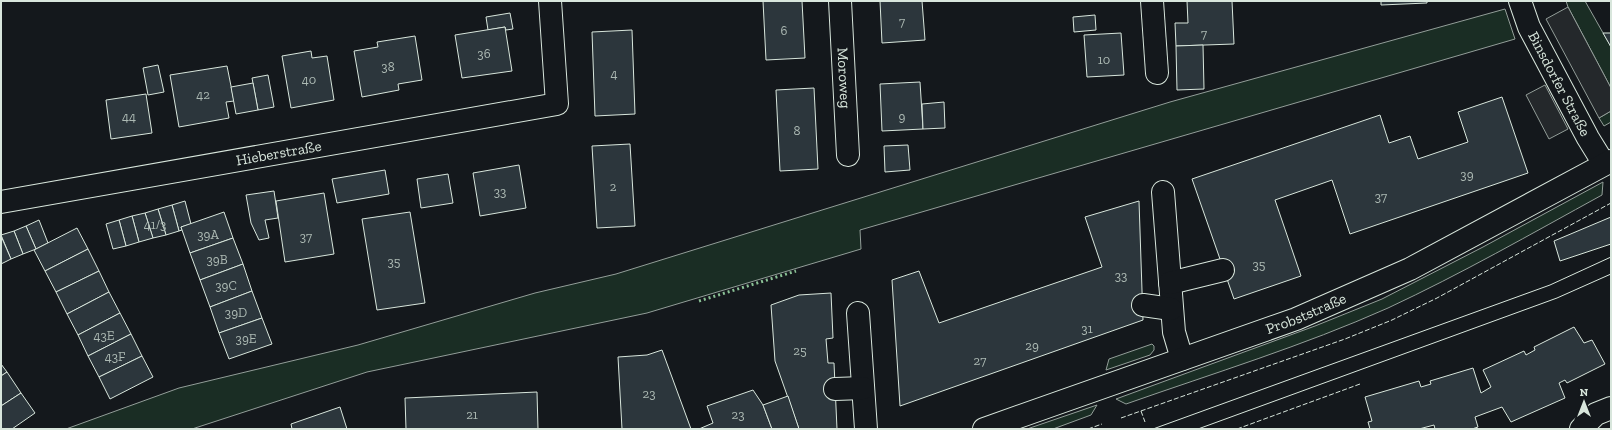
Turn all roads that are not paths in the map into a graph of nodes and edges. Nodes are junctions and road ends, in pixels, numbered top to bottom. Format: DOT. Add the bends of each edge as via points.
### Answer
graph roads {
  1 [pos="550,1"];
  2 [pos="840,1"];
  3 [pos="1152,1"];
  4 [pos="1520,1"];
  5 [pos="1157,74"];
  6 [pos="848,156"];
  7 [pos="1608,163"];
  8 [pos="1163,192"];
  9 [pos="1,202"];
  10 [pos="1224,270"];
  11 [pos="1170,283"];
  12 [pos="1143,305"];
  13 [pos="1171,309"];
  14 [pos="858,313"];
  15 [pos="1182,359"];
  16 [pos="863,388"];
  17 [pos="835,389"];
  18 [pos="1611,408"];
  19 [pos="866,429"];
  20 [pos="984,429"];
  21 [pos="1581,429"];
  1 -- 9 [label="street, Hieberstraße" via="557,104"];
  2 -- 6 [label="street, Moroweg"];
  3 -- 5 [label="street"];
  4 -- 7 [label="street, Binsdorfer Straße" via="1529,27 1588,138"];
  7 -- 15 [label="street, Probststraße" via="1410,269 1296,319"];
  8 -- 11 [label="street"];
  10 -- 11 [label="street"];
  11 -- 13 [label="street"];
  12 -- 13 [label="street"];
  13 -- 15 [label="street" via="1174,332"];
  14 -- 16 [label="street"];
  15 -- 20 [label="street, Probststraße"];
  16 -- 17 [label="street"];
  16 -- 19 [label="street"];
  18 -- 21 [label="street" via="1596,414"];
}
